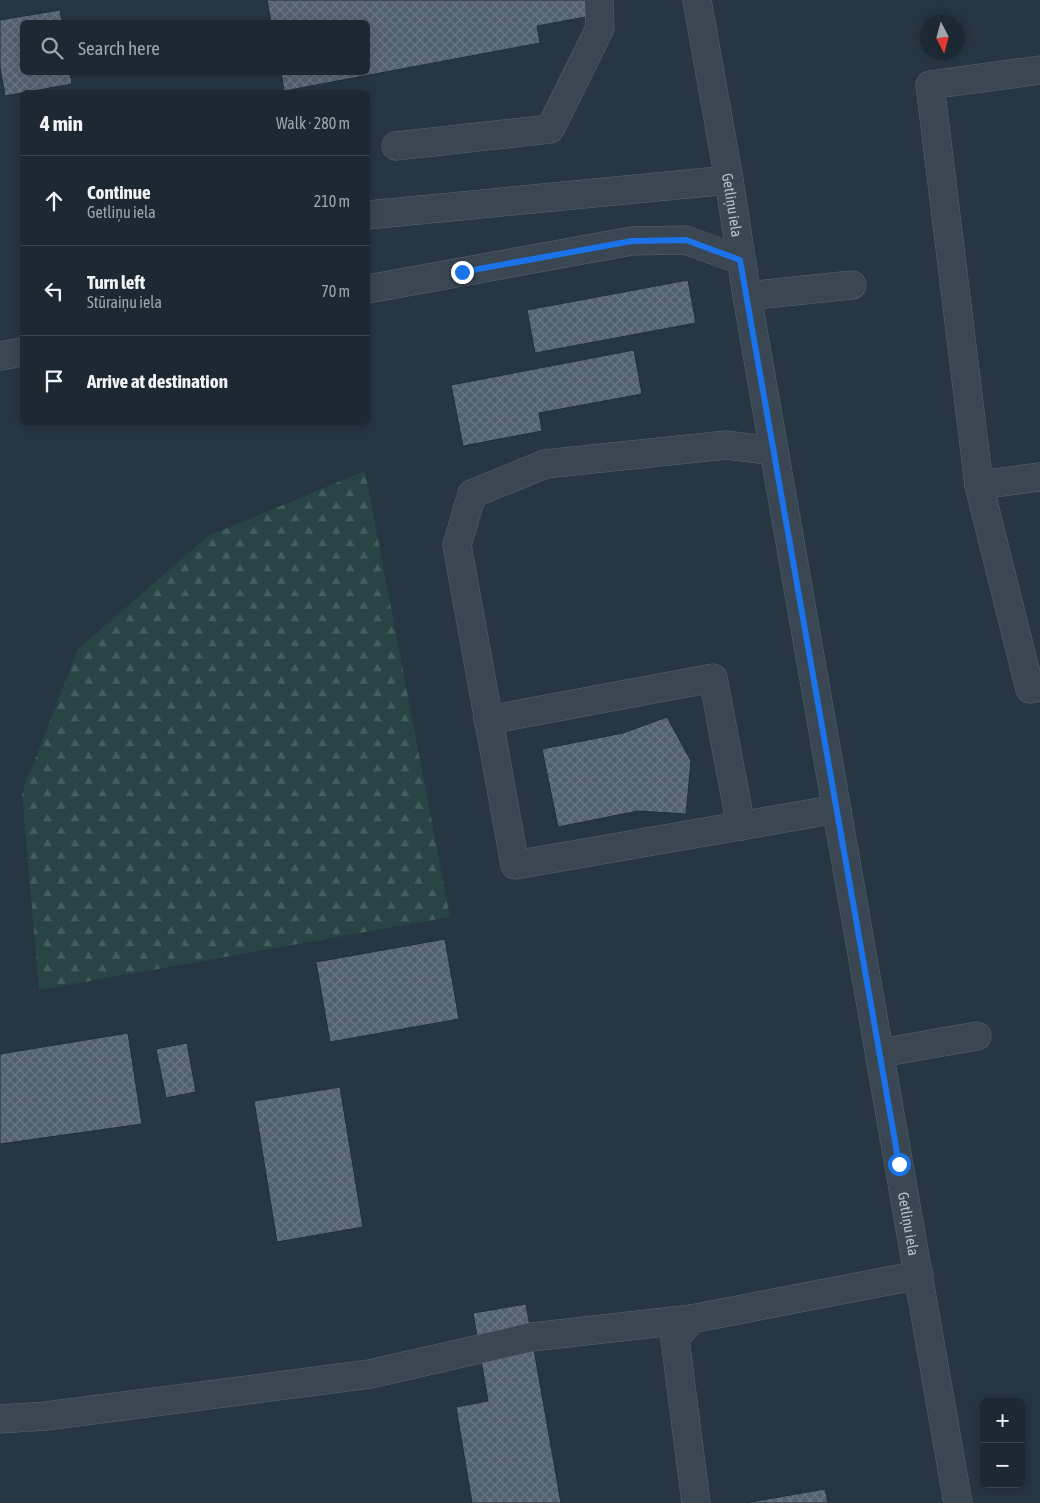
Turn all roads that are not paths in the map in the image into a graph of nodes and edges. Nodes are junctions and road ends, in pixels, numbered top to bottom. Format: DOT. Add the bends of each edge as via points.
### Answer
graph roads {
  1 [pos="599,0"];
  2 [pos="697,0"];
  3 [pos="1040,70"];
  4 [pos="396,146"];
  5 [pos="729,180"];
  6 [pos="370,215"];
  7 [pos="740,260"];
  8 [pos="852,285"];
  9 [pos="370,289"];
  10 [pos="747,296"];
  11 [pos="20,352"];
  12 [pos="0,356"];
  13 [pos="774,451"];
  14 [pos="1040,477"];
  15 [pos="979,485"];
  16 [pos="1040,687"];
  17 [pos="488,720"];
  18 [pos="837,809"];
  19 [pos="741,826"];
  20 [pos="977,1036"];
  21 [pos="880,1054"];
  22 [pos="919,1275"];
  23 [pos="691,1319"];
  24 [pos="0,1419"];
  25 [pos="696,1503"];
  26 [pos="958,1503"];
  1 -- 4 [label="street" via="600,28 550,129"];
  2 -- 5 [label="street, Getliņu iela"];
  3 -- 15 [label="street" via="930,85"];
  5 -- 6 [label="street"];
  5 -- 7 [label="street, Getliņu iela"];
  7 -- 9 [label="street" via="686,240 632,241"];
  7 -- 10 [label="street, Getliņu iela"];
  8 -- 10 [label="street"];
  10 -- 13 [label="street, Getliņu iela"];
  11 -- 12 [label="street"];
  13 -- 17 [label="street" via="726,445 545,464 472,494 457,545"];
  13 -- 18 [label="street, Getliņu iela"];
  14 -- 15 [label="street"];
  15 -- 16 [label="street" via="1030,689"];
  17 -- 19 [label="street" via="515,865"];
  17 -- 19 [label="street" via="713,678"];
  18 -- 19 [label="street"];
  18 -- 21 [label="street, Getliņu iela"];
  20 -- 21 [label="street"];
  21 -- 22 [label="street, Getliņu iela"];
  22 -- 23 [label="street"];
  22 -- 26 [label="street, Getliņu iela"];
  23 -- 24 [label="street" via="532,1337 370,1374 46,1416"];
  23 -- 25 [label="street" via="676,1340"];
}
